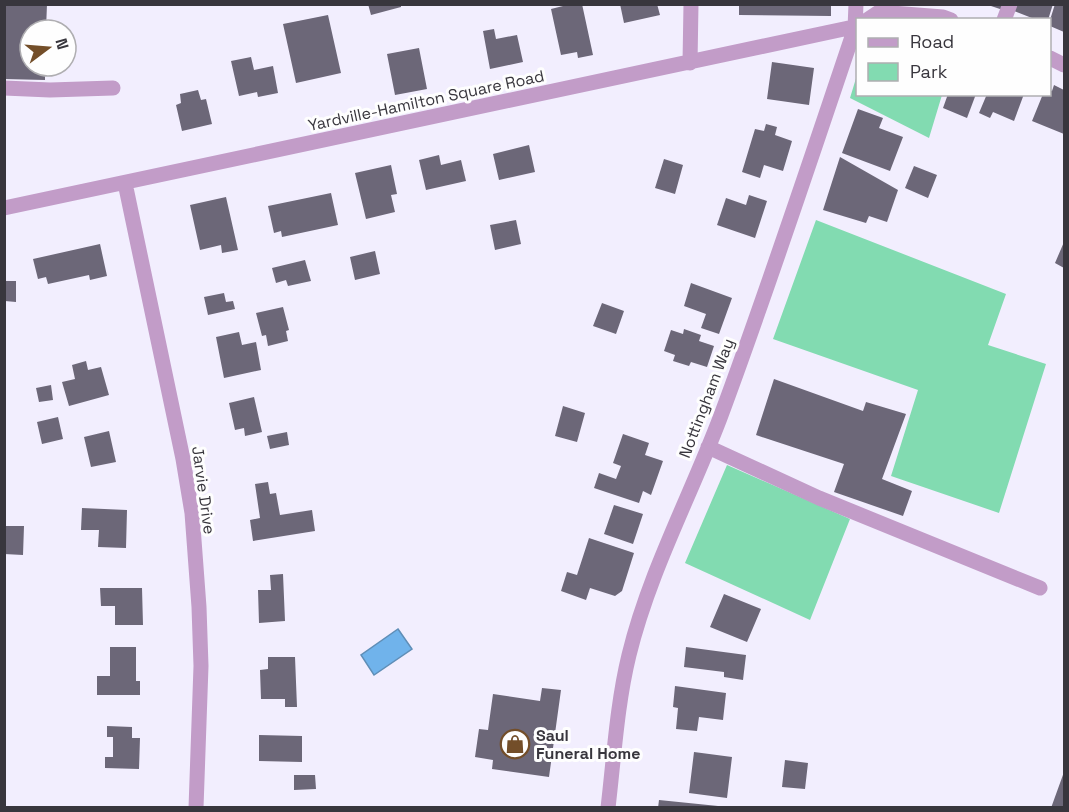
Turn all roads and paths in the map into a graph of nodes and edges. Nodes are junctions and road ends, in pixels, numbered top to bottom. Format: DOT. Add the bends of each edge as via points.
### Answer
graph roads {
  1 [pos="691,4"];
  2 [pos="870,18"];
  3 [pos="946,18"];
  4 [pos="856,25"];
  5 [pos="856,35"];
  6 [pos="1051,58"];
  7 [pos="690,63"];
  8 [pos="1065,65"];
  9 [pos="4,88"];
  10 [pos="113,88"];
  11 [pos="125,183"];
  12 [pos="4,208"];
  13 [pos="708,447"];
  14 [pos="1041,588"];
  15 [pos="196,807"];
  16 [pos="608,807"];
  1 -- 7 [label="street"];
  2 -- 3 [label="street, Yardville-Hamilton Square Road" via="879,12"];
  4 -- 7 [label="street, Yardville-Hamilton Square Road"];
  5 -- 13 [label="street, Nottingham Way"];
  6 -- 8 [label="street"];
  7 -- 11 [label="street, Yardville-Hamilton Square Road"];
  9 -- 10 [label="street"];
  11 -- 12 [label="street, Yardville-Hamilton Square Road"];
  11 -- 15 [label="street, Jarvie Drive" via="192,513 201,666"];
  13 -- 14 [label="street" via="819,498"];
  13 -- 16 [label="street, Nottingham Way" via="646,597 629,655"];
}
